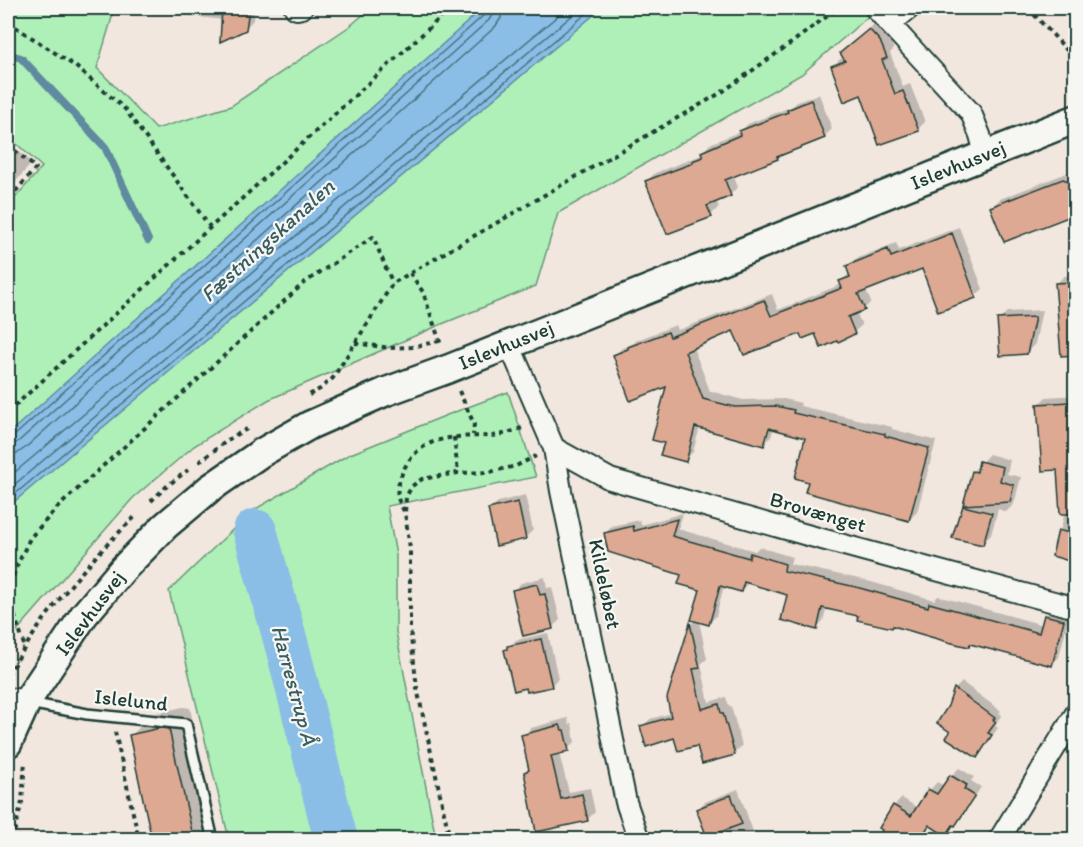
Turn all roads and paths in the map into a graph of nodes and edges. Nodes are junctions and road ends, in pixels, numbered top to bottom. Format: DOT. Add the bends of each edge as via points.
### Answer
graph roads {
  1 [pos="295,8"];
  2 [pos="302,8"];
  3 [pos="451,8"];
  4 [pos="838,8"];
  5 [pos="875,8"];
  6 [pos="910,8"];
  7 [pos="1028,8"];
  8 [pos="8,21"];
  9 [pos="890,24"];
  10 [pos="1076,60"];
  11 [pos="1076,118"];
  12 [pos="8,145"];
  13 [pos="985,154"];
  14 [pos="8,200"];
  15 [pos="210,227"];
  16 [pos="410,273"];
  17 [pos="393,283"];
  18 [pos="439,341"];
  19 [pos="355,343"];
  20 [pos="509,344"];
  21 [pos="8,412"];
  22 [pos="541,420"];
  23 [pos="454,437"];
  24 [pos="554,448"];
  25 [pos="458,474"];
  26 [pos="405,513"];
  27 [pos="1076,608"];
  28 [pos="24,646"];
  29 [pos="17,700"];
  30 [pos="1076,713"];
  31 [pos="111,717"];
  32 [pos="17,751"];
  33 [pos="12,840"];
  34 [pos="139,840"];
  35 [pos="213,840"];
  36 [pos="450,840"];
  37 [pos="639,840"];
  38 [pos="999,840"];
  1 -- 2 [label="street"];
  3 -- 15 [label="path"];
  4 -- 16 [label="path" via="722,92"];
  5 -- 9 [label="street"];
  6 -- 9 [label="street"];
  7 -- 10 [label="path"];
  8 -- 15 [label="path" via="75,66 126,109"];
  9 -- 13 [label="street" via="971,113"];
  11 -- 13 [label="street, Islevhusvej"];
  12 -- 14 [label="path" via="36,168"];
  13 -- 20 [label="street, Islevhusvej"];
  15 -- 21 [label="path"];
  17 -- 28 [label="path" via="373,237 304,283 58,507 30,538 8,595"];
  18 -- 19 [label="path" via="390,348"];
  20 -- 22 [label="street, Kildeløbet"];
  20 -- 29 [label="street, Islevhusvej" via="310,424 209,489 123,569"];
  22 -- 23 [label="path" via="495,436"];
  22 -- 24 [label="street, Kildeløbet"];
  23 -- 25 [label="path"];
  23 -- 26 [label="path" via="433,441 417,450 407,462 397,497"];
  24 -- 25 [label="path" via="516,466"];
  24 -- 27 [label="street, Brovænget" via="610,478"];
  24 -- 37 [label="street, Kildeløbet" via="626,802"];
  25 -- 26 [label="path" via="422,479 412,486 406,497"];
  26 -- 36 [label="path" via="417,688"];
  29 -- 31 [label="lane, Islelund"];
  29 -- 32 [label="street, Islevhusvej"];
  30 -- 38 [label="street"];
  31 -- 34 [label="path"];
  31 -- 35 [label="lane, Islelund" via="186,724"];
  32 -- 33 [label="path" via="22,802"];
}
